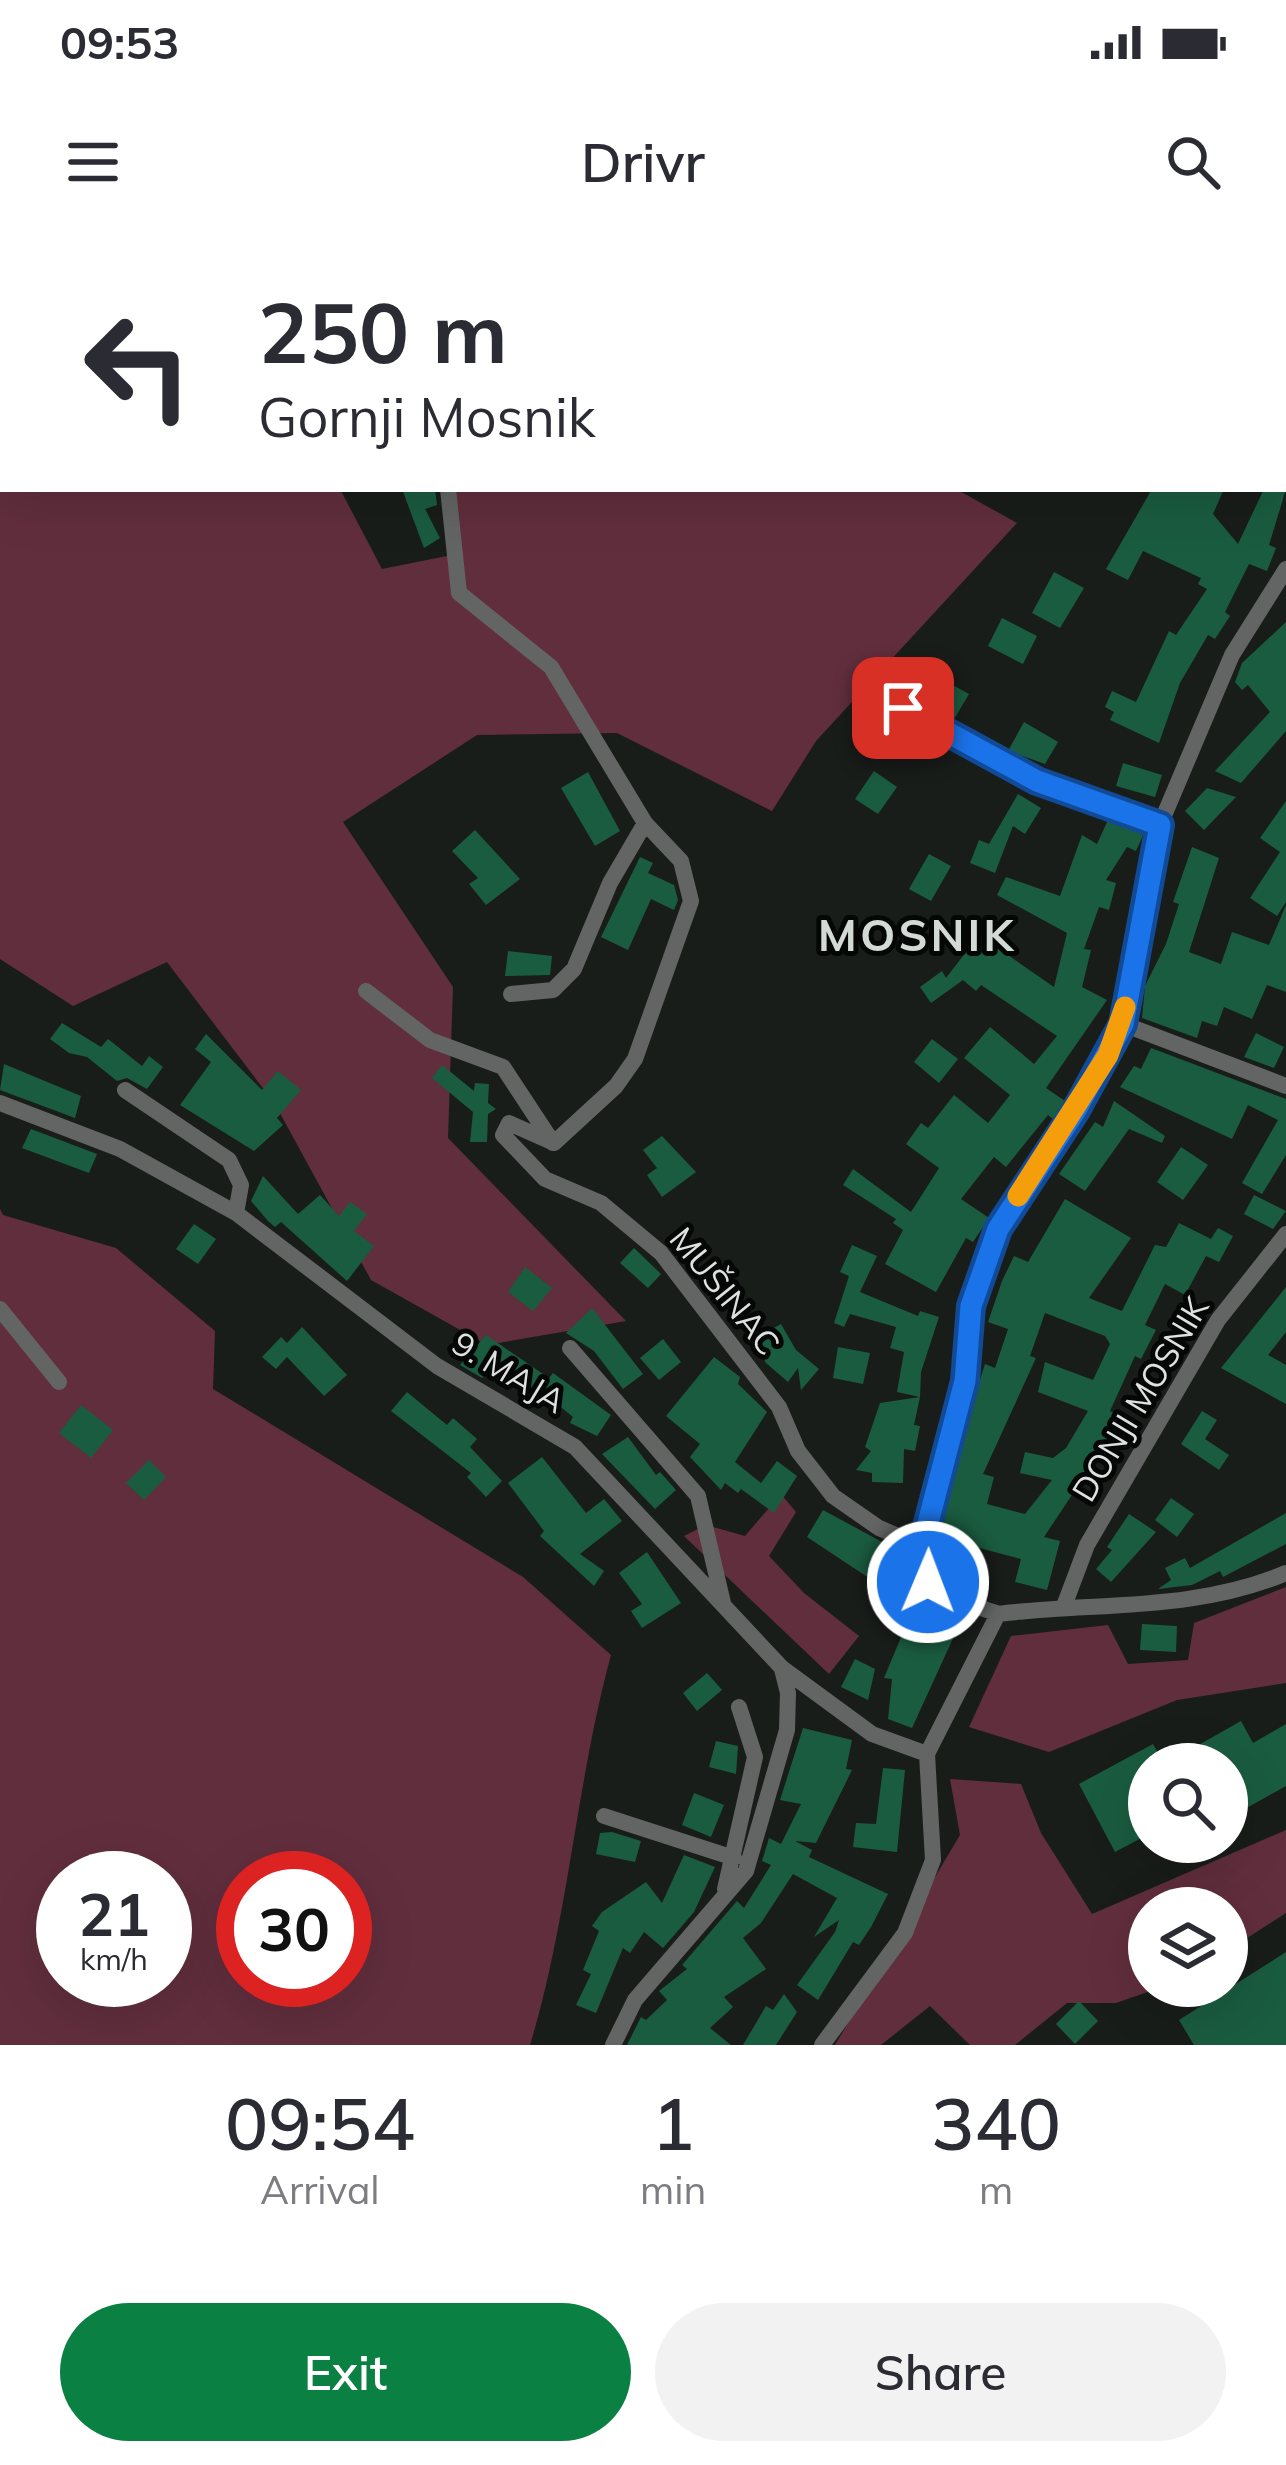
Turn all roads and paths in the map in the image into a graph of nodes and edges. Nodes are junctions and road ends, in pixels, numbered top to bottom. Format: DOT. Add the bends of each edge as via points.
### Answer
graph roads {
  1 [pos="448,492"];
  2 [pos="1285,573"];
  3 [pos="903,708"];
  4 [pos="645,823"];
  5 [pos="1160,825"];
  6 [pos="366,991"];
  7 [pos="511,994"];
  8 [pos="1123,1024"];
  9 [pos="1286,1086"];
  10 [pos="125,1090"];
  11 [pos="0,1103"];
  12 [pos="554,1143"];
  13 [pos="236,1213"];
  14 [pos="1286,1234"];
  15 [pos="0,1309"];
  16 [pos="569,1348"];
  17 [pos="59,1382"];
  18 [pos="922,1546"];
  19 [pos="1286,1573"];
  20 [pos="1064,1606"];
  21 [pos="725,1610"];
  22 [pos="998,1614"];
  23 [pos="782,1668"];
  24 [pos="739,1707"];
  25 [pos="927,1754"];
  26 [pos="604,1816"];
  27 [pos="734,1858"];
  28 [pos="721,1902"];
  29 [pos="613,2045"];
  30 [pos="822,2045"];
  1 -- 4 [label="street" via="459,593 551,667"];
  2 -- 5 [label="street" via="1232,656"];
  3 -- 5 [label="street" via="1037,781"];
  4 -- 7 [label="street" via="574,969 553,990"];
  4 -- 12 [label="street" via="681,861 691,902 635,1059"];
  5 -- 8 [label="street"];
  6 -- 12 [label="street" via="430,1040 503,1066"];
  8 -- 9 [label="street"];
  8 -- 18 [label="street" via="998,1229 971,1306 965,1381"];
  10 -- 13 [label="street" via="229,1160 241,1185"];
  11 -- 13 [label="street, 9. MAJA" via="120,1149"];
  12 -- 18 [label="street, MUŠINAC" via="509,1123 503,1136 545,1179 601,1203 661,1253 778,1407 798,1451 833,1496"];
  13 -- 21 [label="street, 9. MAJA" via="437,1366 574,1447"];
  14 -- 20 [label="street, DONJI MOSNIK" via="1218,1321 1087,1545"];
  15 -- 17 [label="street"];
  16 -- 21 [label="street, 9. MAJA" via="698,1496"];
  18 -- 22 [label="street" via="928,1582"];
  19 -- 20 [label="street" via="1159,1605"];
  20 -- 22 [label="street"];
  21 -- 23 [label="street, 9. MAJA"];
  22 -- 25 [label="street"];
  23 -- 25 [label="street, 9. MAJA" via="872,1734"];
  23 -- 28 [label="street" via="787,1730 759,1839"];
  24 -- 27 [label="street" via="755,1756"];
  25 -- 30 [label="street" via="933,1860 904,1933"];
  26 -- 27 [label="street"];
  27 -- 28 [label="street"];
  28 -- 29 [label="street" via="635,2000"];
}
